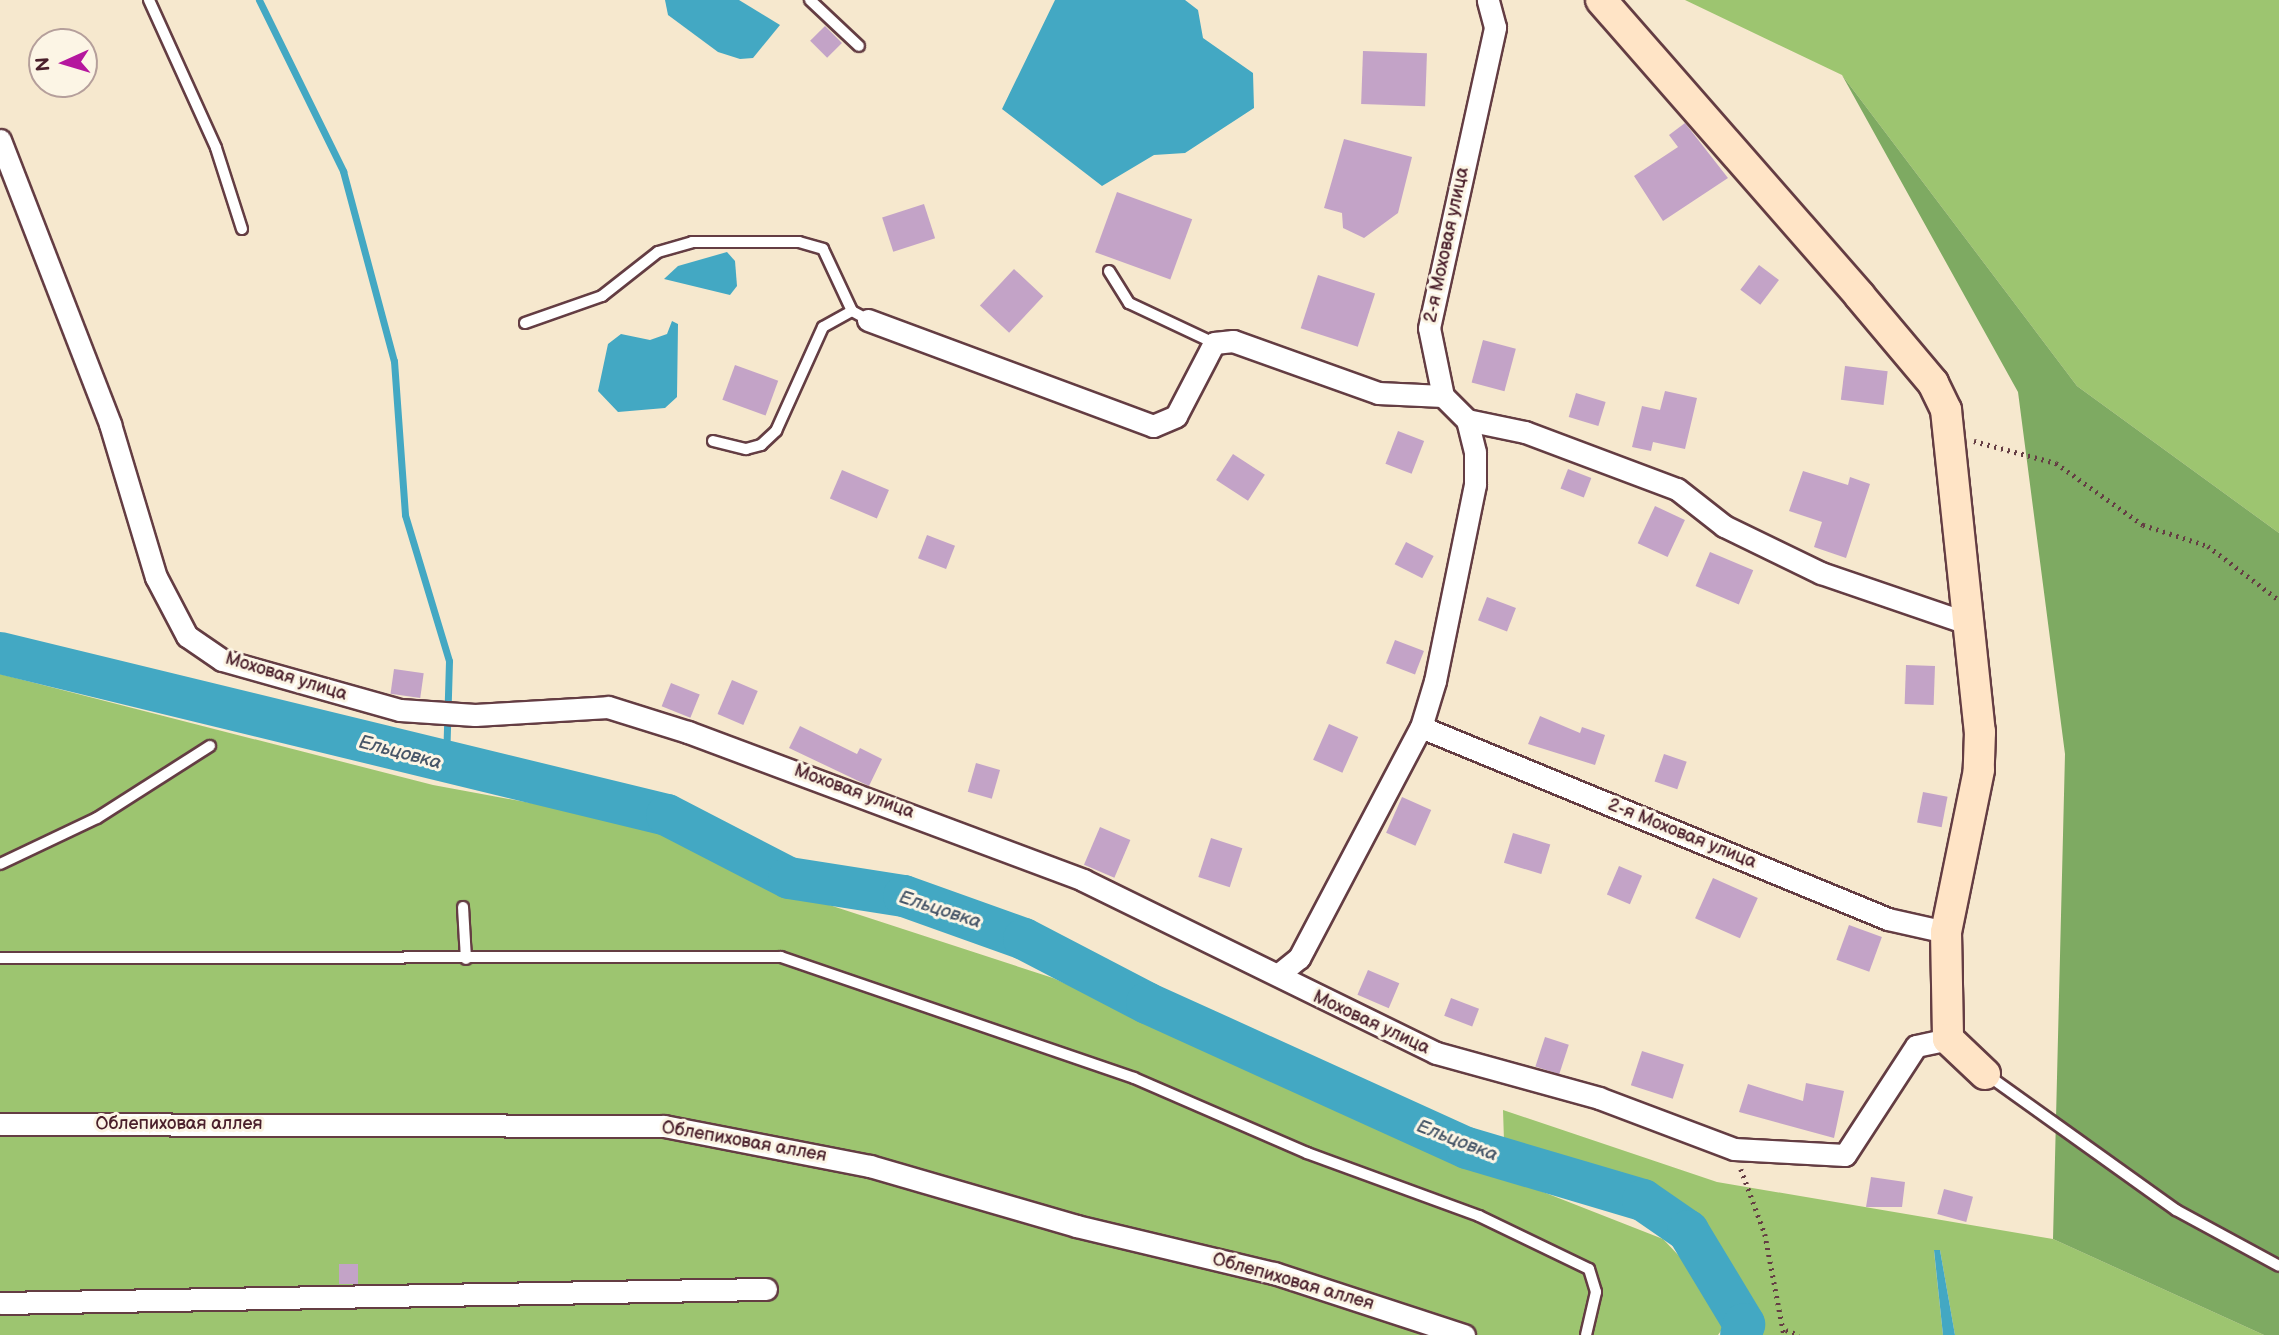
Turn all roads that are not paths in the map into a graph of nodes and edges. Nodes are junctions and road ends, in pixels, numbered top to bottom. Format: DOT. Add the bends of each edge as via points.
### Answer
graph roads {
  1 [pos="149,0"];
  2 [pos="810,0"];
  3 [pos="1488,0"];
  4 [pos="1601,0"];
  5 [pos="859,46"];
  6 [pos="0,139"];
  7 [pos="242,229"];
  8 [pos="1109,271"];
  9 [pos="860,316"];
  10 [pos="525,323"];
  11 [pos="1214,343"];
  12 [pos="1443,396"];
  13 [pos="1467,420"];
  14 [pos="713,441"];
  15 [pos="1969,624"];
  16 [pos="1421,727"];
  17 [pos="210,746"];
  18 [pos="0,864"];
  19 [pos="463,906"];
  20 [pos="1946,932"];
  21 [pos="0,958"];
  22 [pos="466,959"];
  23 [pos="1279,974"];
  24 [pos="1948,1039"];
  25 [pos="1985,1074"];
  26 [pos="0,1124"];
  27 [pos="2279,1266"];
  28 [pos="766,1289"];
  29 [pos="0,1303"];
  30 [pos="1464,1335"];
  31 [pos="1586,1335"];
  1 -- 7 [label="lane" via="216,148"];
  2 -- 5 [label="lane"];
  3 -- 12 [label="street, 2-я Моховая улица" via="1495,27 1429,327"];
  4 -- 15 [label="street" via="1933,383 1952,436"];
  6 -- 23 [label="street, Моховая улица" via="110,424 156,577 187,636 222,660 400,710 475,715 608,707 998,844"];
  8 -- 11 [label="lane" via="1129,303"];
  9 -- 10 [label="lane" via="823,249 799,242 692,242 658,252 602,296"];
  9 -- 11 [label="street" via="1153,426 1176,416"];
  9 -- 14 [label="lane" via="823,327 776,431 761,445 746,449"];
  11 -- 12 [label="street" via="1233,341 1378,394"];
  12 -- 13 [label="street"];
  13 -- 15 [label="street" via="1525,432 1677,489 1724,526 1821,573"];
  13 -- 16 [label="street" via="1475,484"];
  15 -- 20 [label="street" via="1979,770"];
  16 -- 20 [label="street, 2-я Моховая улица" via="1888,919"];
  16 -- 23 [label="street" via="1299,958"];
  17 -- 18 [label="lane" via="97,818"];
  19 -- 22 [label="lane"];
  20 -- 24 [label="street"];
  21 -- 22 [label="lane"];
  22 -- 31 [label="lane" via="781,957 1135,1078 1307,1153 1479,1216 1589,1269 1596,1292"];
  23 -- 24 [label="street, Моховая улица" via="1306,993 1436,1053 1599,1098 1734,1149 1845,1155 1916,1046"];
  24 -- 25 [label="street"];
  25 -- 27 [label="lane" via="2176,1210"];
  26 -- 30 [label="street, Облепиховая аллея" via="664,1126 870,1166 1076,1226 1274,1273"];
  28 -- 29 [label="street"];
}
